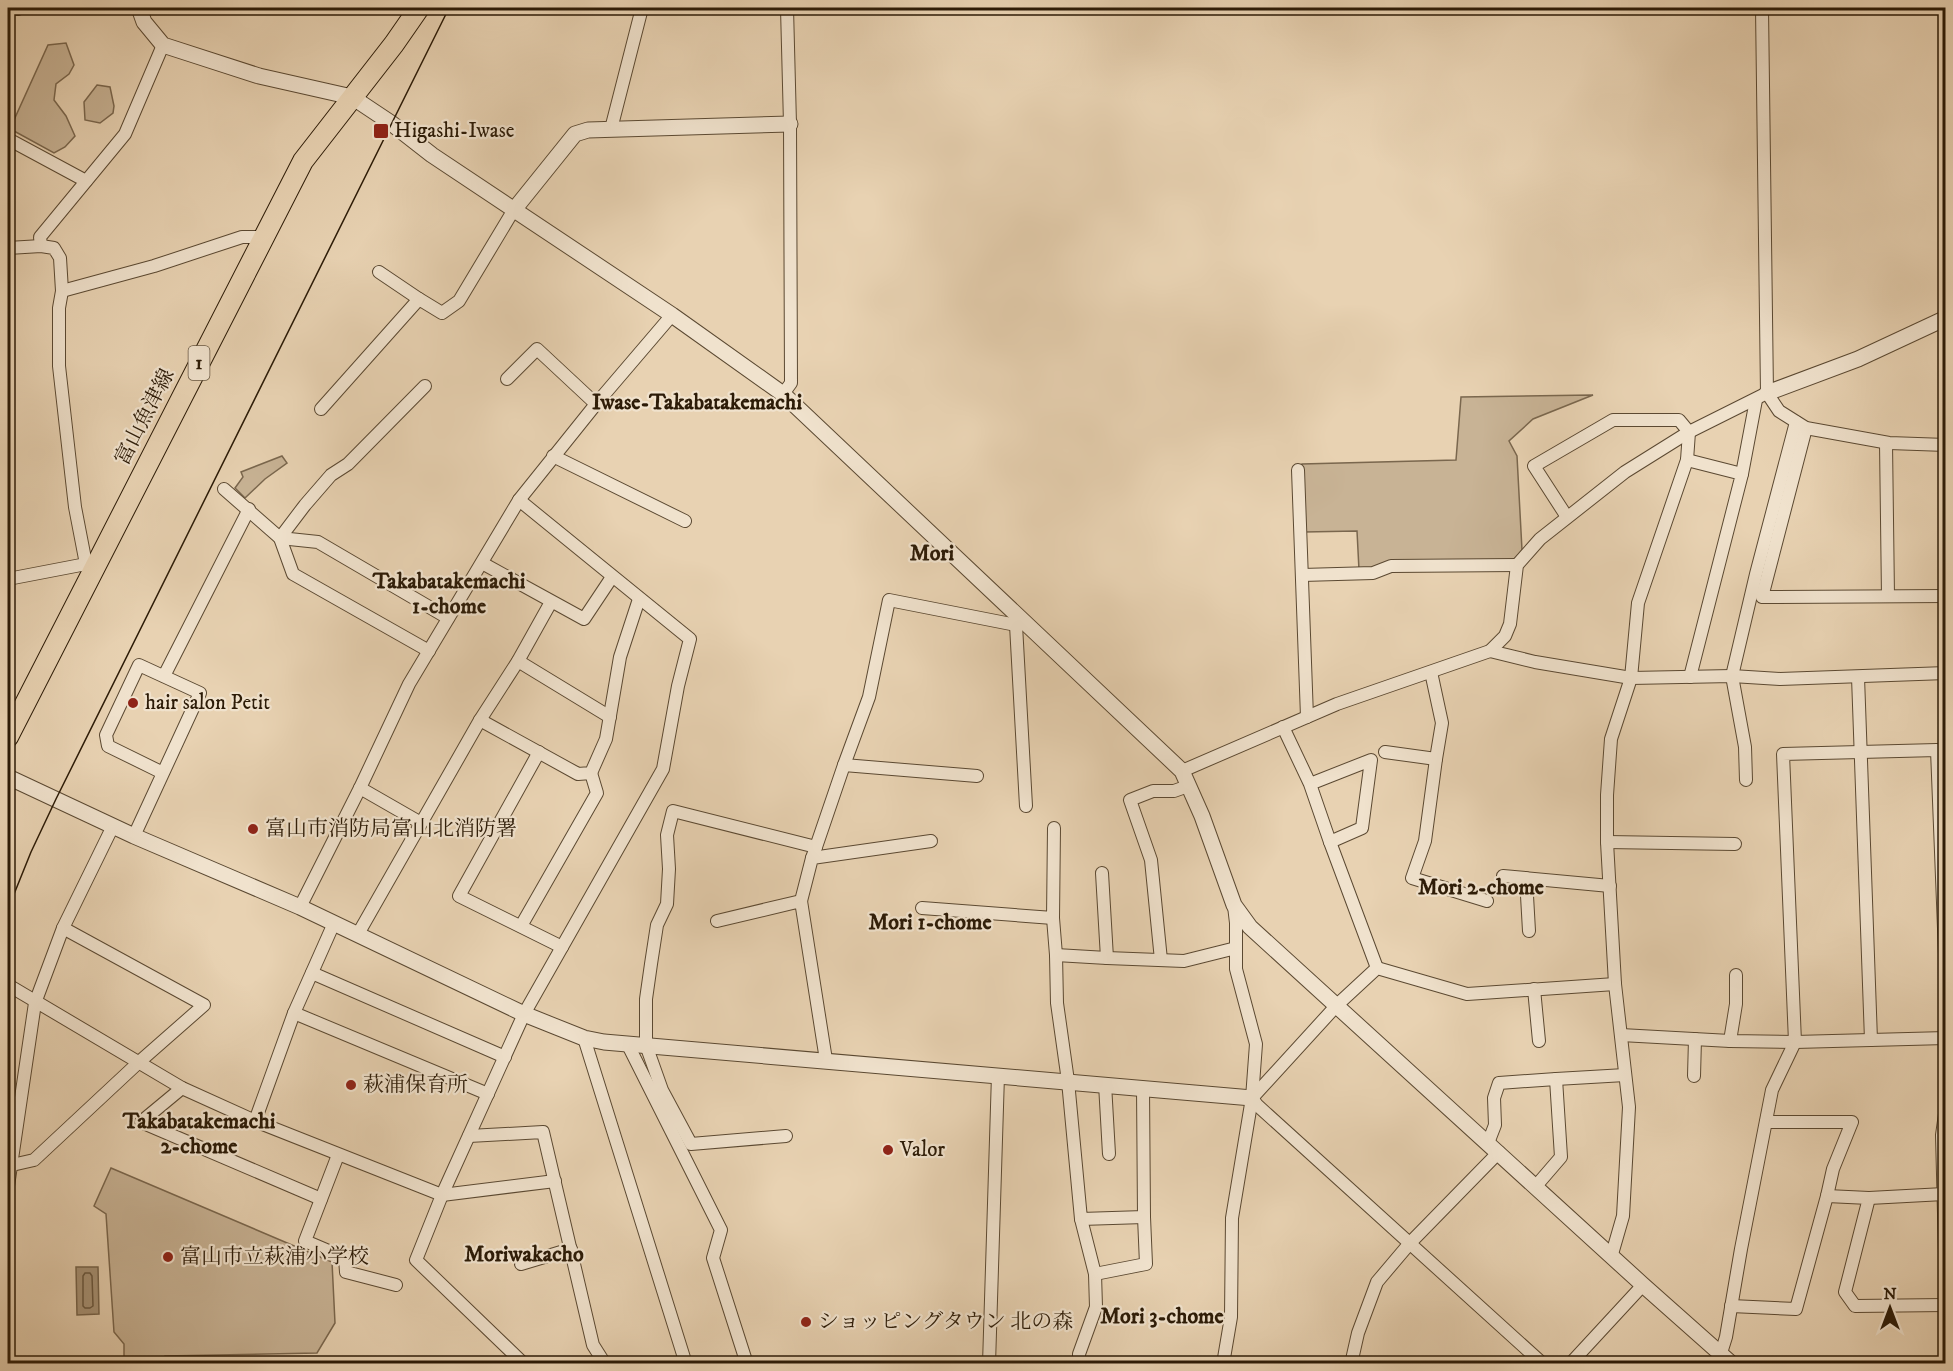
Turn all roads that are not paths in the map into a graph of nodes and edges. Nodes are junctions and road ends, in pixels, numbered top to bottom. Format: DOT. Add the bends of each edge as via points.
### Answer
graph roads {
  1 [pos="139,8"];
  2 [pos="419,8"];
  3 [pos="642,8"];
  4 [pos="787,8"];
  5 [pos="1762,8"];
  6 [pos="163,45"];
  7 [pos="352,97"];
  8 [pos="790,124"];
  9 [pos="611,129"];
  10 [pos="8,139"];
  11 [pos="86,181"];
  12 [pos="513,211"];
  13 [pos="264,237"];
  14 [pos="41,246"];
  15 [pos="8,248"];
  16 [pos="379,272"];
  17 [pos="62,291"];
  18 [pos="419,299"];
  19 [pos="672,315"];
  20 [pos="1946,318"];
  21 [pos="507,379"];
  22 [pos="425,386"];
  23 [pos="783,394"];
  24 [pos="1762,397"];
  25 [pos="596,404"];
  26 [pos="321,409"];
  27 [pos="1801,425"];
  28 [pos="1689,432"];
  29 [pos="1886,443"];
  30 [pos="1946,444"];
  31 [pos="553,456"];
  32 [pos="1687,460"];
  33 [pos="1298,470"];
  34 [pos="1742,474"];
  35 [pos="224,489"];
  36 [pos="519,500"];
  37 [pos="249,509"];
  38 [pos="1567,517"];
  39 [pos="686,522"];
  40 [pos="280,538"];
  41 [pos="482,563"];
  42 [pos="1517,565"];
  43 [pos="89,568"];
  44 [pos="1302,575"];
  45 [pos="612,577"];
  46 [pos="8,579"];
  47 [pos="1888,596"];
  48 [pos="1946,596"];
  49 [pos="639,599"];
  50 [pos="551,602"];
  51 [pos="448,618"];
  52 [pos="1019,622"];
  53 [pos="429,651"];
  54 [pos="1490,651"];
  55 [pos="518,661"];
  56 [pos="1431,672"];
  57 [pos="1946,673"];
  58 [pos="164,676"];
  59 [pos="1732,676"];
  60 [pos="1690,677"];
  61 [pos="1858,677"];
  62 [pos="1631,678"];
  63 [pos="610,717"];
  64 [pos="1307,717"];
  65 [pos="480,720"];
  66 [pos="1283,727"];
  67 [pos="8,737"];
  68 [pos="1861,751"];
  69 [pos="539,752"];
  70 [pos="1385,752"];
  71 [pos="1436,759"];
  72 [pos="844,765"];
  73 [pos="163,773"];
  74 [pos="591,773"];
  75 [pos="977,776"];
  76 [pos="8,777"];
  77 [pos="1185,779"];
  78 [pos="1746,780"];
  79 [pos="1310,784"];
  80 [pos="360,788"];
  81 [pos="1026,806"];
  82 [pos="421,823"];
  83 [pos="113,826"];
  84 [pos="1054,828"];
  85 [pos="134,836"];
  86 [pos="931,841"];
  87 [pos="1330,842"];
  88 [pos="1607,842"];
  89 [pos="1735,844"];
  90 [pos="814,853"];
  91 [pos="1102,873"];
  92 [pos="1503,876"];
  93 [pos="1526,878"];
  94 [pos="1610,886"];
  95 [pos="801,901"];
  96 [pos="1487,901"];
  97 [pos="1234,905"];
  98 [pos="300,907"];
  99 [pos="922,908"];
  100 [pos="1053,918"];
  101 [pos="717,921"];
  102 [pos="334,923"];
  103 [pos="520,926"];
  104 [pos="63,928"];
  105 [pos="1529,931"];
  106 [pos="358,934"];
  107 [pos="562,947"];
  108 [pos="1236,948"];
  109 [pos="1056,955"];
  110 [pos="1107,958"];
  111 [pos="1161,960"];
  112 [pos="1377,968"];
  113 [pos="312,973"];
  114 [pos="1736,975"];
  115 [pos="1946,979"];
  116 [pos="1615,984"];
  117 [pos="8,985"];
  118 [pos="1534,989"];
  119 [pos="35,1003"];
  120 [pos="1337,1005"];
  121 [pos="294,1013"];
  122 [pos="524,1014"];
  123 [pos="1622,1035"];
  124 [pos="584,1038"];
  125 [pos="1946,1038"];
  126 [pos="1695,1039"];
  127 [pos="1871,1040"];
  128 [pos="1539,1041"];
  129 [pos="1730,1041"];
  130 [pos="1795,1042"];
  131 [pos="627,1043"];
  132 [pos="646,1045"];
  133 [pos="505,1057"];
  134 [pos="826,1060"];
  135 [pos="138,1063"];
  136 [pos="999,1075"];
  137 [pos="1625,1075"];
  138 [pos="1694,1076"];
  139 [pos="1556,1078"];
  140 [pos="1068,1081"];
  141 [pos="1105,1084"];
  142 [pos="182,1088"];
  143 [pos="1143,1088"];
  144 [pos="488,1094"];
  145 [pos="1252,1098"];
  146 [pos="1946,1107"];
  147 [pos="255,1121"];
  148 [pos="1766,1122"];
  149 [pos="1944,1135"];
  150 [pos="468,1136"];
  151 [pos="786,1136"];
  152 [pos="1494,1148"];
  153 [pos="1109,1154"];
  154 [pos="338,1155"];
  155 [pos="12,1165"];
  156 [pos="555,1181"];
  157 [pos="8,1186"];
  158 [pos="1536,1186"];
  159 [pos="1944,1194"];
  160 [pos="442,1195"];
  161 [pos="1827,1196"];
  162 [pos="1869,1198"];
  163 [pos="321,1199"];
  164 [pos="1144,1217"];
  165 [pos="1081,1219"];
  166 [pos="1410,1243"];
  167 [pos="571,1250"];
  168 [pos="1611,1254"];
  169 [pos="521,1264"];
  170 [pos="1095,1274"];
  171 [pos="396,1285"];
  172 [pos="1643,1285"];
  173 [pos="1946,1291"];
  174 [pos="1731,1305"];
  175 [pos="1946,1305"];
  176 [pos="1726,1358"];
  177 [pos="1571,1363"];
  178 [pos="524,1364"];
  179 [pos="605,1364"];
  180 [pos="686,1364"];
  181 [pos="747,1364"];
  182 [pos="989,1364"];
  183 [pos="1078,1364"];
  184 [pos="1223,1364"];
  185 [pos="1351,1364"];
  186 [pos="1543,1364"];
  1 -- 6 [label="street" via="144,22"];
  2 -- 7 [label="main road, 富山魚津線 / 1"];
  3 -- 9 [label="street"];
  4 -- 8 [label="street"];
  5 -- 24 [label="street"];
  6 -- 7 [label="street" via="259,76"];
  6 -- 11 [label="street" via="125,134"];
  7 -- 12 [label="street"];
  7 -- 13 [label="main road, 富山魚津線 / 1" via="303,160"];
  8 -- 9 [label="street"];
  8 -- 23 [label="street" via="791,383"];
  9 -- 12 [label="street" via="575,134"];
  10 -- 11 [label="street"];
  11 -- 14 [label="street" via="40,237"];
  12 -- 18 [label="street" via="459,301 442,313"];
  12 -- 19 [label="street"];
  13 -- 17 [label="street" via="243,237"];
  13 -- 43 [label="main road, 富山魚津線 / 1"];
  14 -- 15 [label="street"];
  14 -- 17 [label="street" via="54,248 60,258"];
  16 -- 18 [label="street"];
  17 -- 43 [label="street" via="59,366 75,507"];
  18 -- 26 [label="street"];
  19 -- 23 [label="street"];
  19 -- 25 [label="street"];
  20 -- 24 [label="street"];
  21 -- 25 [label="street" via="537,349"];
  22 -- 40 [label="street" via="348,464 331,475"];
  23 -- 52 [label="street"];
  24 -- 27 [label="street"];
  24 -- 28 [label="street"];
  24 -- 34 [label="street"];
  25 -- 31 [label="street"];
  27 -- 29 [label="street"];
  27 -- 47 [label="street" via="1762,597"];
  27 -- 59 [label="street" via="1756,574"];
  28 -- 32 [label="street"];
  28 -- 38 [label="street" via="1625,472"];
  28 -- 38 [label="street" via="1678,420 1613,420 1534,466"];
  29 -- 30 [label="street"];
  29 -- 47 [label="street"];
  31 -- 36 [label="street"];
  31 -- 39 [label="street"];
  32 -- 34 [label="street"];
  32 -- 62 [label="street" via="1638,603"];
  33 -- 44 [label="street"];
  34 -- 60 [label="street"];
  35 -- 37 [label="street"];
  36 -- 41 [label="street"];
  36 -- 45 [label="street"];
  37 -- 40 [label="street"];
  37 -- 58 [label="street"];
  38 -- 42 [label="street"];
  40 -- 51 [label="street" via="318,542"];
  40 -- 53 [label="street" via="293,574"];
  41 -- 50 [label="street"];
  41 -- 51 [label="street"];
  42 -- 44 [label="street" via="1391,566 1373,573"];
  42 -- 54 [label="street" via="1510,624"];
  43 -- 46 [label="street"];
  43 -- 67 [label="main road, 富山魚津線 / 1"];
  44 -- 64 [label="street"];
  45 -- 49 [label="street"];
  45 -- 50 [label="street" via="584,619"];
  47 -- 48 [label="street"];
  49 -- 63 [label="street" via="620,657"];
  49 -- 107 [label="street" via="690,639 663,769"];
  50 -- 55 [label="street"];
  51 -- 53 [label="street"];
  52 -- 72 [label="street" via="889,600 869,697"];
  52 -- 77 [label="street"];
  52 -- 81 [label="street"];
  53 -- 80 [label="street" via="409,684"];
  54 -- 56 [label="street"];
  54 -- 62 [label="street"];
  55 -- 63 [label="street"];
  55 -- 65 [label="street"];
  56 -- 64 [label="street"];
  56 -- 71 [label="street" via="1442,723"];
  57 -- 61 [label="street"];
  58 -- 73 [label="street" via="200,693"];
  58 -- 73 [label="street" via="139,664 105,735 108,746"];
  59 -- 60 [label="street"];
  59 -- 61 [label="street"];
  59 -- 78 [label="street" via="1745,747"];
  60 -- 62 [label="street"];
  61 -- 68 [label="street"];
  62 -- 88 [label="street" via="1611,739"];
  63 -- 74 [label="street" via="606,739"];
  64 -- 66 [label="street"];
  65 -- 69 [label="street"];
  65 -- 82 [label="street"];
  66 -- 77 [label="street"];
  66 -- 79 [label="street"];
  68 -- 115 [label="street" via="1937,750"];
  68 -- 127 [label="street"];
  68 -- 130 [label="street" via="1783,754"];
  69 -- 74 [label="street" via="578,774"];
  69 -- 103 [label="street" via="459,896"];
  70 -- 71 [label="street"];
  71 -- 96 [label="street" via="1425,841 1412,878"];
  72 -- 75 [label="street"];
  72 -- 90 [label="street"];
  73 -- 85 [label="street"];
  74 -- 103 [label="street" via="597,793"];
  76 -- 83 [label="street"];
  77 -- 97 [label="street"];
  77 -- 111 [label="street" via="1174,791 1153,791 1130,800 1151,860"];
  79 -- 87 [label="street"];
  79 -- 87 [label="street" via="1371,760 1362,828"];
  80 -- 82 [label="street"];
  80 -- 98 [label="street"];
  82 -- 106 [label="street"];
  83 -- 85 [label="street"];
  83 -- 104 [label="street"];
  84 -- 100 [label="street"];
  85 -- 98 [label="street"];
  86 -- 90 [label="street"];
  87 -- 112 [label="street"];
  88 -- 89 [label="street"];
  88 -- 94 [label="street"];
  90 -- 95 [label="street"];
  90 -- 132 [label="street" via="673,811 667,835 667,904 657,925 646,999"];
  91 -- 110 [label="street"];
  92 -- 93 [label="street"];
  93 -- 94 [label="street"];
  93 -- 105 [label="street"];
  94 -- 116 [label="street"];
  95 -- 101 [label="street"];
  95 -- 134 [label="street"];
  97 -- 108 [label="street"];
  97 -- 120 [label="street" via="1250,927"];
  98 -- 102 [label="street"];
  99 -- 100 [label="street"];
  100 -- 109 [label="street"];
  102 -- 106 [label="street"];
  102 -- 113 [label="street"];
  103 -- 107 [label="street"];
  104 -- 119 [label="street"];
  104 -- 135 [label="street" via="204,1005"];
  106 -- 122 [label="street"];
  107 -- 122 [label="street"];
  108 -- 111 [label="street" via="1184,961"];
  108 -- 145 [label="street" via="1236,969 1256,1044"];
  109 -- 110 [label="street"];
  109 -- 140 [label="street" via="1057,1004"];
  110 -- 111 [label="street"];
  112 -- 118 [label="street" via="1467,994"];
  112 -- 120 [label="street"];
  113 -- 121 [label="street"];
  113 -- 133 [label="street"];
  114 -- 129 [label="street"];
  116 -- 118 [label="street"];
  116 -- 123 [label="street"];
  117 -- 119 [label="street"];
  118 -- 128 [label="street"];
  119 -- 135 [label="street"];
  119 -- 155 [label="street"];
  120 -- 145 [label="street"];
  120 -- 152 [label="street"];
  121 -- 144 [label="street"];
  121 -- 147 [label="street"];
  122 -- 124 [label="street"];
  122 -- 133 [label="street"];
  123 -- 126 [label="street"];
  123 -- 137 [label="street"];
  124 -- 131 [label="street"];
  124 -- 180 [label="street"];
  125 -- 127 [label="street"];
  126 -- 129 [label="street"];
  126 -- 138 [label="street"];
  127 -- 130 [label="street"];
  129 -- 130 [label="street"];
  130 -- 148 [label="street" via="1772,1090"];
  131 -- 132 [label="street"];
  131 -- 181 [label="street" via="721,1230 713,1258"];
  132 -- 134 [label="street"];
  132 -- 151 [label="street" via="662,1090 691,1144"];
  133 -- 144 [label="street"];
  134 -- 136 [label="street"];
  135 -- 142 [label="street"];
  135 -- 155 [label="street" via="34,1160"];
  136 -- 140 [label="street"];
  136 -- 182 [label="street"];
  137 -- 139 [label="street"];
  137 -- 168 [label="street" via="1629,1107 1623,1216"];
  139 -- 152 [label="street" via="1499,1083 1494,1098"];
  139 -- 158 [label="street" via="1561,1157"];
  140 -- 141 [label="street"];
  140 -- 165 [label="street"];
  141 -- 143 [label="street"];
  141 -- 153 [label="street"];
  142 -- 147 [label="street"];
  142 -- 163 [label="street" via="141,1122"];
  143 -- 145 [label="street"];
  143 -- 164 [label="street"];
  144 -- 150 [label="street"];
  145 -- 166 [label="street"];
  145 -- 184 [label="street" via="1232,1218 1231,1317"];
  146 -- 149 [label="street"];
  147 -- 154 [label="street"];
  148 -- 161 [label="street" via="1852,1122"];
  148 -- 174 [label="street"];
  149 -- 159 [label="street"];
  150 -- 156 [label="street" via="543,1132"];
  150 -- 160 [label="street"];
  152 -- 158 [label="street"];
  152 -- 166 [label="street"];
  154 -- 160 [label="street"];
  154 -- 163 [label="street"];
  155 -- 157 [label="street"];
  156 -- 160 [label="street"];
  156 -- 167 [label="street"];
  158 -- 168 [label="street"];
  159 -- 162 [label="street"];
  159 -- 173 [label="street"];
  160 -- 178 [label="street" via="417,1260"];
  161 -- 162 [label="street"];
  161 -- 174 [label="street" via="1796,1309"];
  162 -- 175 [label="street" via="1845,1292 1855,1305"];
  163 -- 171 [label="street" via="305,1241 345,1258 346,1272"];
  164 -- 165 [label="street"];
  164 -- 170 [label="street" via="1146,1264"];
  165 -- 170 [label="street"];
  166 -- 185 [label="street" via="1377,1282"];
  166 -- 186 [label="street"];
  167 -- 169 [label="street"];
  167 -- 179 [label="street" via="593,1345"];
  168 -- 172 [label="street"];
  170 -- 183 [label="street" via="1096,1307"];
  172 -- 176 [label="street"];
  172 -- 177 [label="street"];
  174 -- 176 [label="street"];
}
